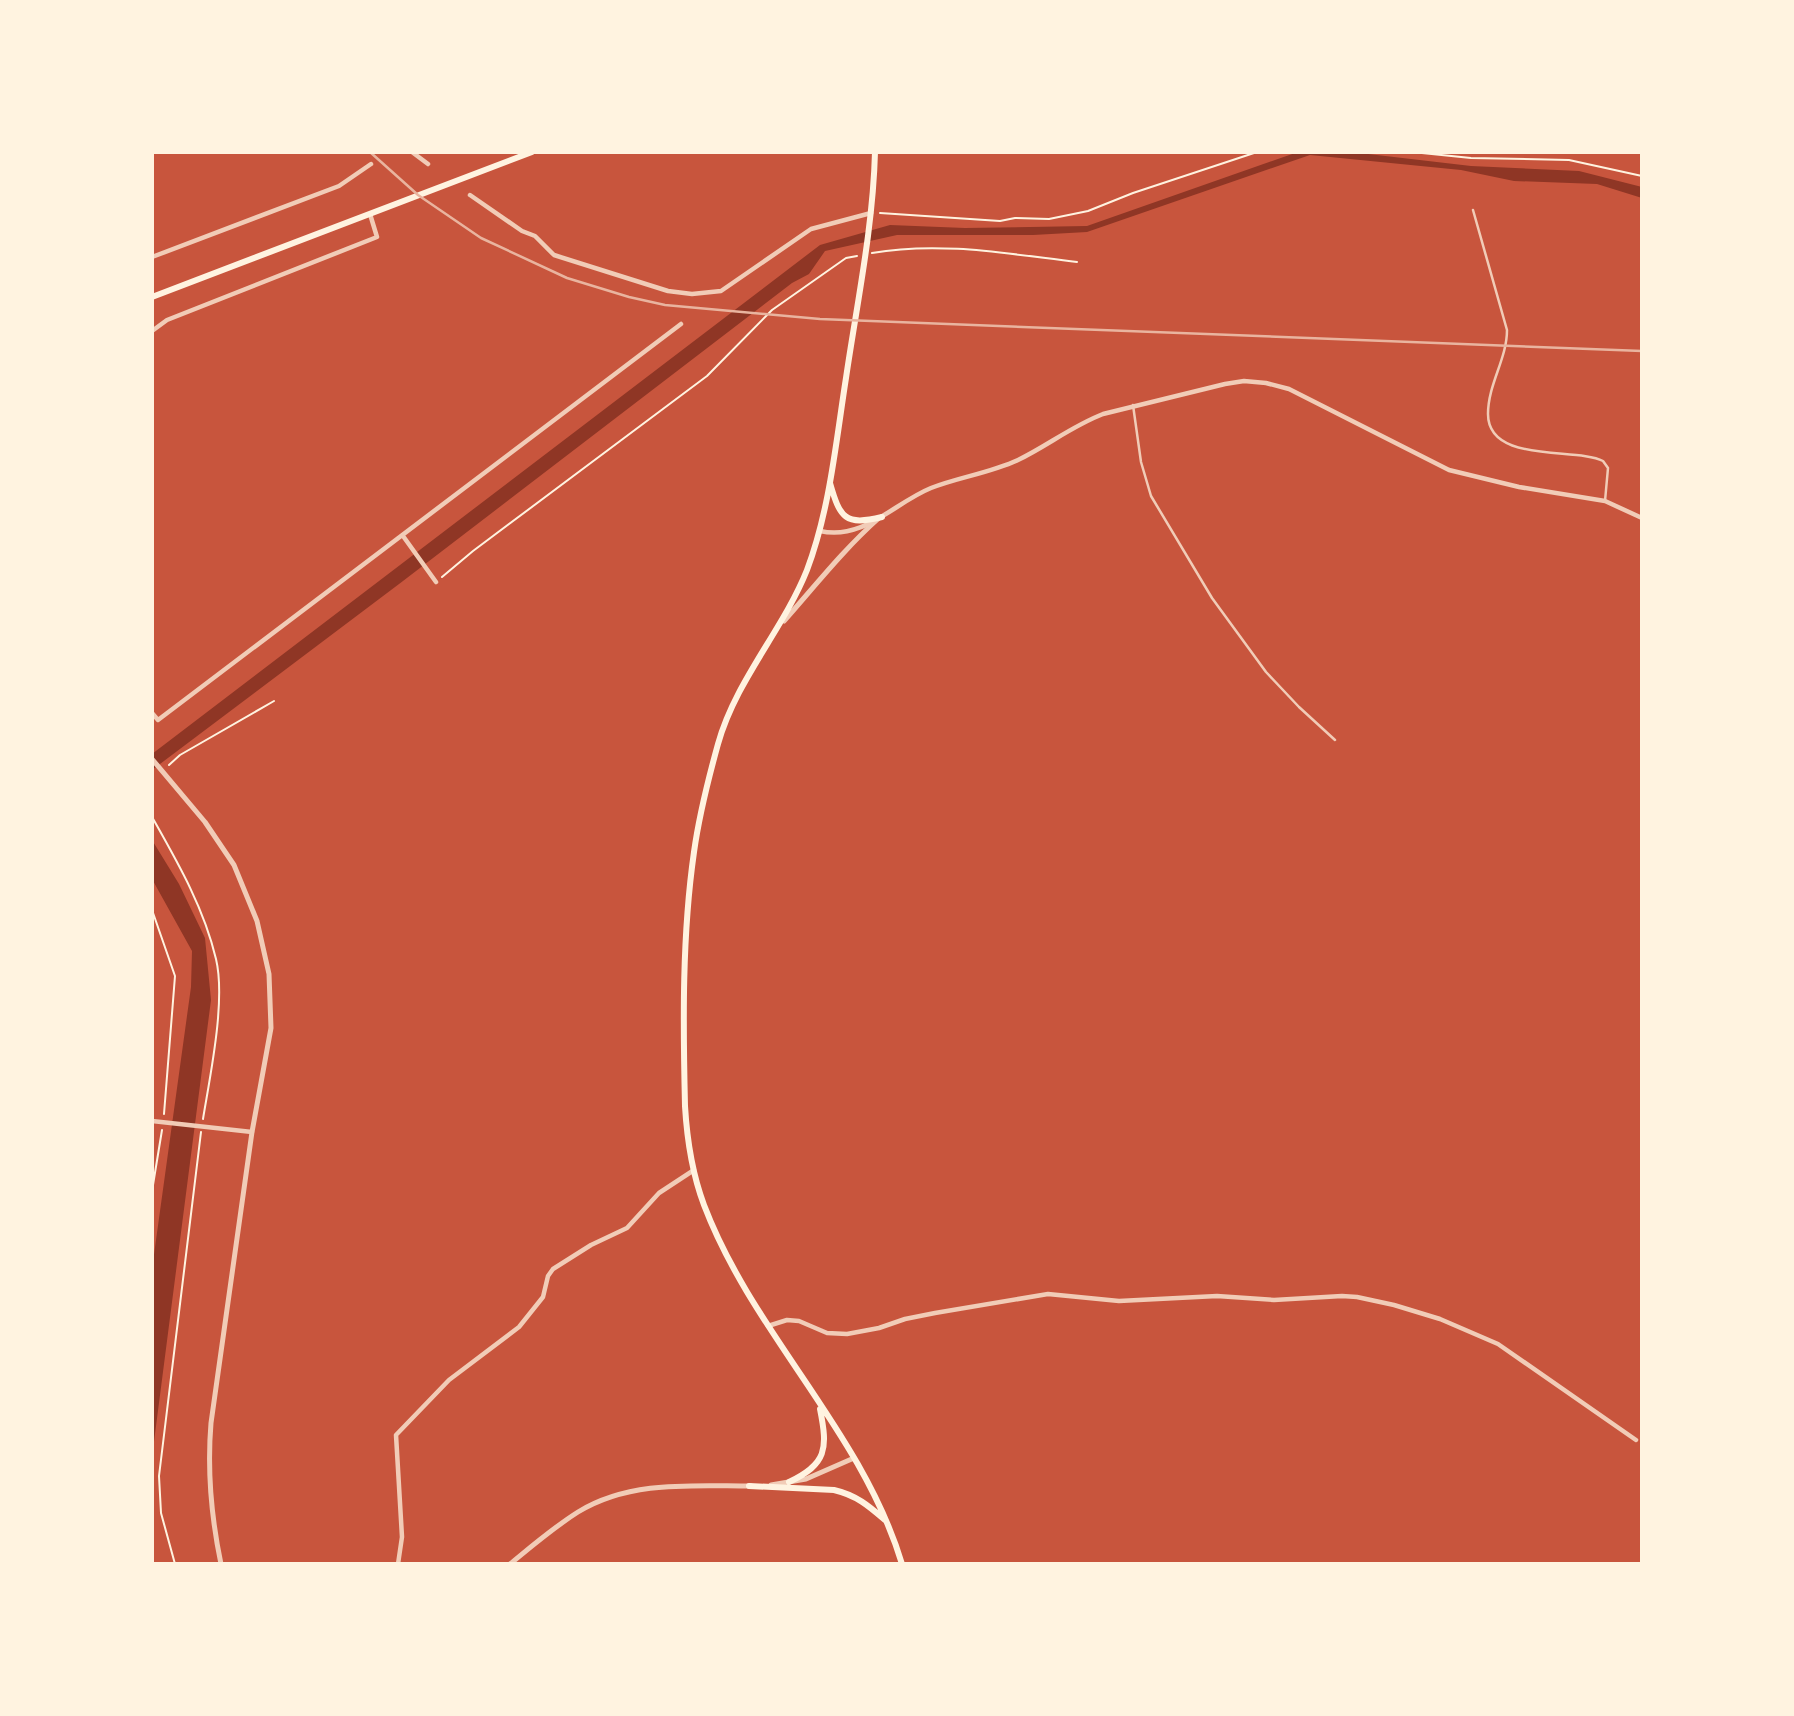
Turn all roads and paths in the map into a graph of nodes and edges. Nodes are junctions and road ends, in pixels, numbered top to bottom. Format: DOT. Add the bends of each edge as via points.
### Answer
graph roads {
  1 [pos="412,152"];
  2 [pos="532,152"];
  3 [pos="875,152"];
  4 [pos="1257,152"];
  5 [pos="1412,152"];
  6 [pos="371,164"];
  7 [pos="428,164"];
  8 [pos="1642,176"];
  9 [pos="470,195"];
  10 [pos="1473,210"];
  11 [pos="370,214"];
  12 [pos="871,215"];
  13 [pos="873,253"];
  14 [pos="859,256"];
  15 [pos="152,257"];
  16 [pos="1077,262"];
  17 [pos="152,297"];
  18 [pos="681,324"];
  19 [pos="152,331"];
  20 [pos="1133,405"];
  21 [pos="830,480"];
  22 [pos="1605,502"];
  23 [pos="882,517"];
  24 [pos="1642,518"];
  25 [pos="819,530"];
  26 [pos="403,536"];
  27 [pos="436,582"];
  28 [pos="770,636"];
  29 [pos="274,701"];
  30 [pos="152,713"];
  31 [pos="1335,740"];
  32 [pos="152,759"];
  33 [pos="162,772"];
  34 [pos="152,817"];
  35 [pos="152,910"];
  36 [pos="152,1121"];
  37 [pos="252,1132"];
  38 [pos="694,1170"];
  39 [pos="152,1191"];
  40 [pos="768,1325"];
  41 [pos="819,1404"];
  42 [pos="1636,1440"];
  43 [pos="854,1458"];
  44 [pos="789,1482"];
  45 [pos="749,1486"];
  46 [pos="886,1522"];
  47 [pos="175,1564"];
  48 [pos="221,1564"];
  49 [pos="398,1564"];
  50 [pos="510,1564"];
  51 [pos="902,1564"];
  1 -- 7 [label="street"];
  2 -- 11 [label="main road"];
  3 -- 12 [label="main road"];
  4 -- 12 [label="path" via="1063,217 1000,220"];
  5 -- 8 [label="path" via="1569,160"];
  6 -- 15 [label="street" via="339,186"];
  9 -- 12 [label="street" via="535,236 554,255 668,291 692,294 721,290 811,229"];
  10 -- 22 [label="lane" via="1507,330 1507,346 1490,396 1490,425 1517,447 1599,458 1608,468"];
  11 -- 17 [label="main road"];
  11 -- 19 [label="street" via="377,237 167,320"];
  12 -- 21 [label="main road"];
  13 -- 16 [label="path" via="959,249"];
  14 -- 27 [label="path" via="846,258 772,310 706,376"];
  18 -- 26 [label="street"];
  20 -- 22 [label="street" via="1225,384 1266,383 1289,389 1450,470 1519,488"];
  20 -- 23 [label="street" via="1080,423 1017,460 931,488"];
  20 -- 31 [label="lane" via="1151,496 1212,598 1266,672"];
  21 -- 23 [label="main road" via="845,516 861,522"];
  21 -- 25 [label="main road"];
  22 -- 24 [label="street"];
  23 -- 25 [label="street" via="848,532"];
  23 -- 28 [label="street"];
  25 -- 28 [label="main road" via="806,572"];
  26 -- 27 [label="street"];
  26 -- 30 [label="street" via="158,720"];
  28 -- 38 [label="main road" via="719,740 693,853 684,1062 687,1137"];
  29 -- 33 [label="path" via="180,755"];
  32 -- 37 [label="street" via="234,865 262,938 271,1028"];
  34 -- 47 [label="path" via="202,913 219,987 159,1476 160,1513"];
  35 -- 39 [label="path" via="175,976"];
  36 -- 37 [label="street"];
  37 -- 48 [label="street" via="209,1440 210,1498"];
  38 -- 40 [label="main road" via="724,1249"];
  38 -- 49 [label="street" via="659,1193 627,1228 553,1269 543,1297 519,1327 450,1380 396,1435"];
  40 -- 41 [label="main road"];
  40 -- 42 [label="street" via="799,1321 827,1333 847,1334 1048,1294 1119,1301 1357,1297 1440,1319 1498,1344"];
  41 -- 43 [label="main road"];
  41 -- 44 [label="main road" via="824,1452 814,1468"];
  43 -- 44 [label="street" via="821,1474"];
  43 -- 46 [label="main road"];
  44 -- 45 [label="street"];
  45 -- 46 [label="main road" via="847,1493"];
  45 -- 50 [label="street" via="658,1487 617,1496 580,1511"];
  46 -- 51 [label="main road"];
}
